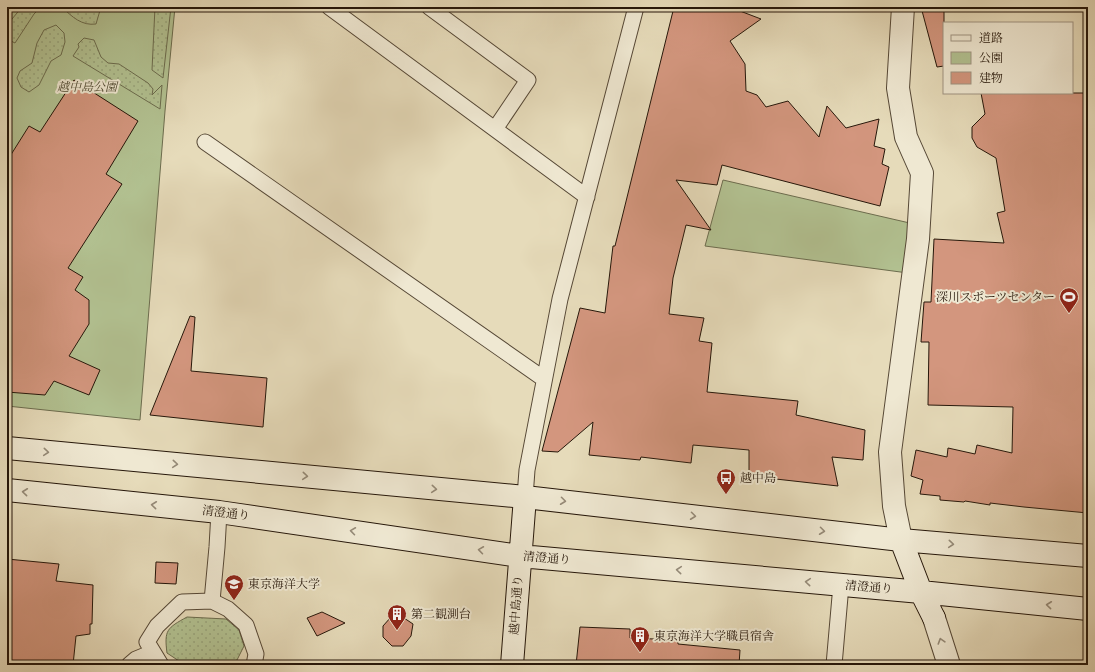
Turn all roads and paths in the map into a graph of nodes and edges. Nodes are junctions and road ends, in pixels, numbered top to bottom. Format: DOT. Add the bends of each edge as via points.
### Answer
graph roads {
  1 [pos="329,7"];
  2 [pos="429,7"];
  3 [pos="636,7"];
  4 [pos="903,7"];
  5 [pos="495,129"];
  6 [pos="205,142"];
  7 [pos="587,197"];
  8 [pos="544,379"];
  9 [pos="7,448"];
  10 [pos="7,490"];
  11 [pos="525,497"];
  12 [pos="219,512"];
  13 [pos="901,540"];
  14 [pos="520,556"];
  15 [pos="1088,556"];
  16 [pos="842,585"];
  17 [pos="921,592"];
  18 [pos="212,601"];
  19 [pos="1088,609"];
  20 [pos="153,652"];
  21 [pos="129,665"];
  22 [pos="162,665"];
  23 [pos="254,665"];
  24 [pos="512,665"];
  25 [pos="834,665"];
  26 [pos="948,665"];
  1 -- 5 [label="lane"];
  2 -- 5 [label="lane" via="528,80"];
  3 -- 7 [label="lane"];
  4 -- 13 [label="main road" via="898,88 906,137 922,173 918,239 890,452 894,506"];
  5 -- 7 [label="lane"];
  6 -- 8 [label="lane"];
  7 -- 8 [label="lane" via="560,299"];
  8 -- 11 [label="lane" via="527,470"];
  9 -- 11 [label="main road, one-way"];
  12 -- 10 [label="main road, 清澄通り, one-way"];
  11 -- 13 [label="main road, one-way"];
  11 -- 14 [label="main road, 越中島通り"];
  14 -- 12 [label="main road, 清澄通り, one-way"];
  12 -- 18 [label="lane"];
  13 -- 15 [label="main road, one-way"];
  13 -- 17 [label="main road"];
  16 -- 14 [label="main road, 清澄通り, one-way"];
  14 -- 24 [label="main road, 越中島通り"];
  16 -- 17 [label="main road, 清澄通り"];
  16 -- 25 [label="lane"];
  19 -- 17 [label="main road, 清澄通り, one-way"];
  26 -- 17 [label="main road, one-way" via="934,618"];
  18 -- 20 [label="lane" via="182,602 157,626 147,642"];
  18 -- 23 [label="lane" via="228,609 246,625 256,654"];
  20 -- 21 [label="lane"];
  20 -- 22 [label="lane"];
}
